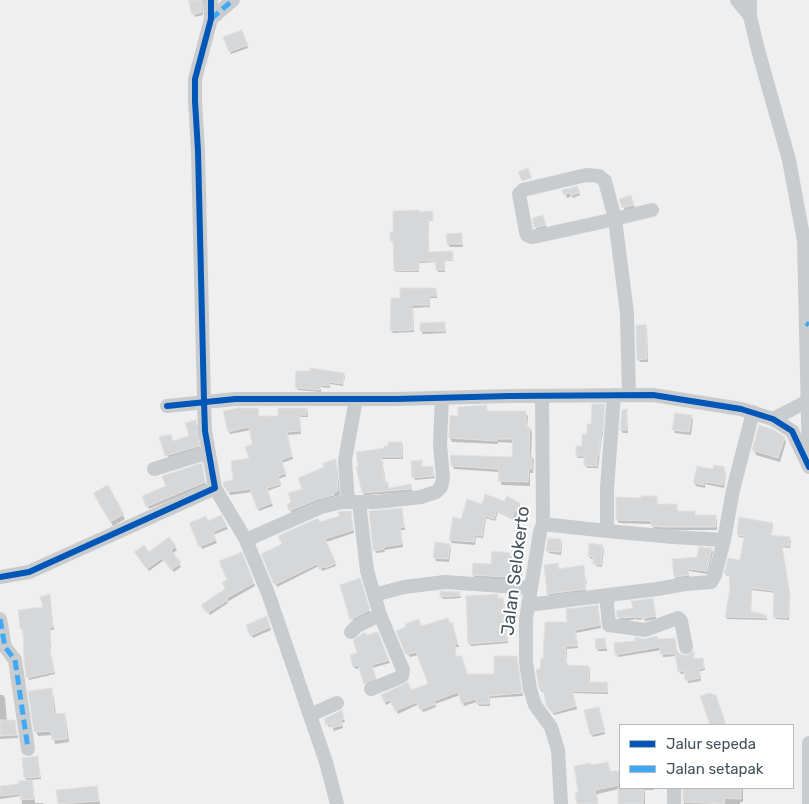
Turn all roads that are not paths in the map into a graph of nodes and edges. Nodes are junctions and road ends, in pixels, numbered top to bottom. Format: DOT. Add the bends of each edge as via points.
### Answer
graph roads {
  1 [pos="211,0"];
  2 [pos="233,0"];
  3 [pos="737,0"];
  4 [pos="750,0"];
  5 [pos="750,16"];
  6 [pos="211,19"];
  7 [pos="652,210"];
  8 [pos="615,218"];
  9 [pos="808,324"];
  10 [pos="614,395"];
  11 [pos="629,395"];
  12 [pos="542,396"];
  13 [pos="442,398"];
  14 [pos="356,399"];
  15 [pos="808,401"];
  16 [pos="204,402"];
  17 [pos="167,406"];
  18 [pos="753,412"];
  19 [pos="773,419"];
  20 [pos="209,452"];
  21 [pos="809,467"];
  22 [pos="154,468"];
  23 [pos="809,477"];
  24 [pos="215,488"];
  25 [pos="354,501"];
  26 [pos="543,524"];
  27 [pos="607,531"];
  28 [pos="246,540"];
  29 [pos="724,540"];
  30 [pos="0,577"];
  31 [pos="530,588"];
  32 [pos="374,595"];
  33 [pos="609,595"];
  34 [pos="528,605"];
  35 [pos="380,616"];
  36 [pos="0,619"];
  37 [pos="351,632"];
  38 [pos="686,646"];
  39 [pos="371,689"];
  40 [pos="338,703"];
  41 [pos="310,715"];
  42 [pos="809,743"];
  43 [pos="28,749"];
  44 [pos="674,789"];
  45 [pos="337,804"];
  46 [pos="561,804"];
  47 [pos="674,804"];
  48 [pos="808,804"];
  1 -- 6 [label="street"];
  2 -- 6 [label="street"];
  3 -- 5 [label="street"];
  4 -- 5 [label="street"];
  5 -- 9 [label="street" via="789,160 804,241"];
  6 -- 16 [label="street" via="195,79"];
  7 -- 8 [label="street"];
  8 -- 8 [label="street" via="527,236 519,194 523,190 586,174 599,176 605,180"];
  8 -- 11 [label="street" via="627,313"];
  9 -- 15 [label="street"];
  10 -- 11 [label="street"];
  10 -- 12 [label="street"];
  10 -- 27 [label="street"];
  11 -- 18 [label="street"];
  12 -- 13 [label="street"];
  12 -- 26 [label="street, Jalan Selokerto"];
  13 -- 14 [label="street"];
  13 -- 25 [label="street" via="441,487 421,497"];
  14 -- 16 [label="street"];
  14 -- 25 [label="street" via="345,460"];
  15 -- 19 [label="street"];
  15 -- 21 [label="street"];
  16 -- 17 [label="street"];
  16 -- 20 [label="street"];
  18 -- 19 [label="street"];
  18 -- 29 [label="street"];
  19 -- 21 [label="street" via="792,431"];
  20 -- 22 [label="street"];
  20 -- 24 [label="street"];
  21 -- 23 [label="street"];
  24 -- 28 [label="street"];
  24 -- 30 [label="street" via="29,572"];
  25 -- 28 [label="street" via="321,507"];
  25 -- 32 [label="street"];
  26 -- 27 [label="street"];
  26 -- 31 [label="street, Jalan Selokerto"];
  27 -- 29 [label="street"];
  28 -- 41 [label="street"];
  29 -- 33 [label="street" via="715,575 710,582"];
  31 -- 32 [label="street" via="445,582"];
  31 -- 34 [label="street, Jalan Selokerto"];
  32 -- 35 [label="street"];
  33 -- 34 [label="street"];
  33 -- 38 [label="street" via="609,625 645,630 678,618 682,621"];
  34 -- 46 [label="street, Jalan Selokerto" via="526,662 530,689 535,705 551,727 558,750"];
  35 -- 37 [label="street"];
  35 -- 39 [label="street" via="403,670 402,676"];
  36 -- 43 [label="street" via="5,648 14,660"];
  40 -- 41 [label="street"];
  41 -- 45 [label="street"];
  42 -- 48 [label="street"];
  44 -- 47 [label="street"];
}
